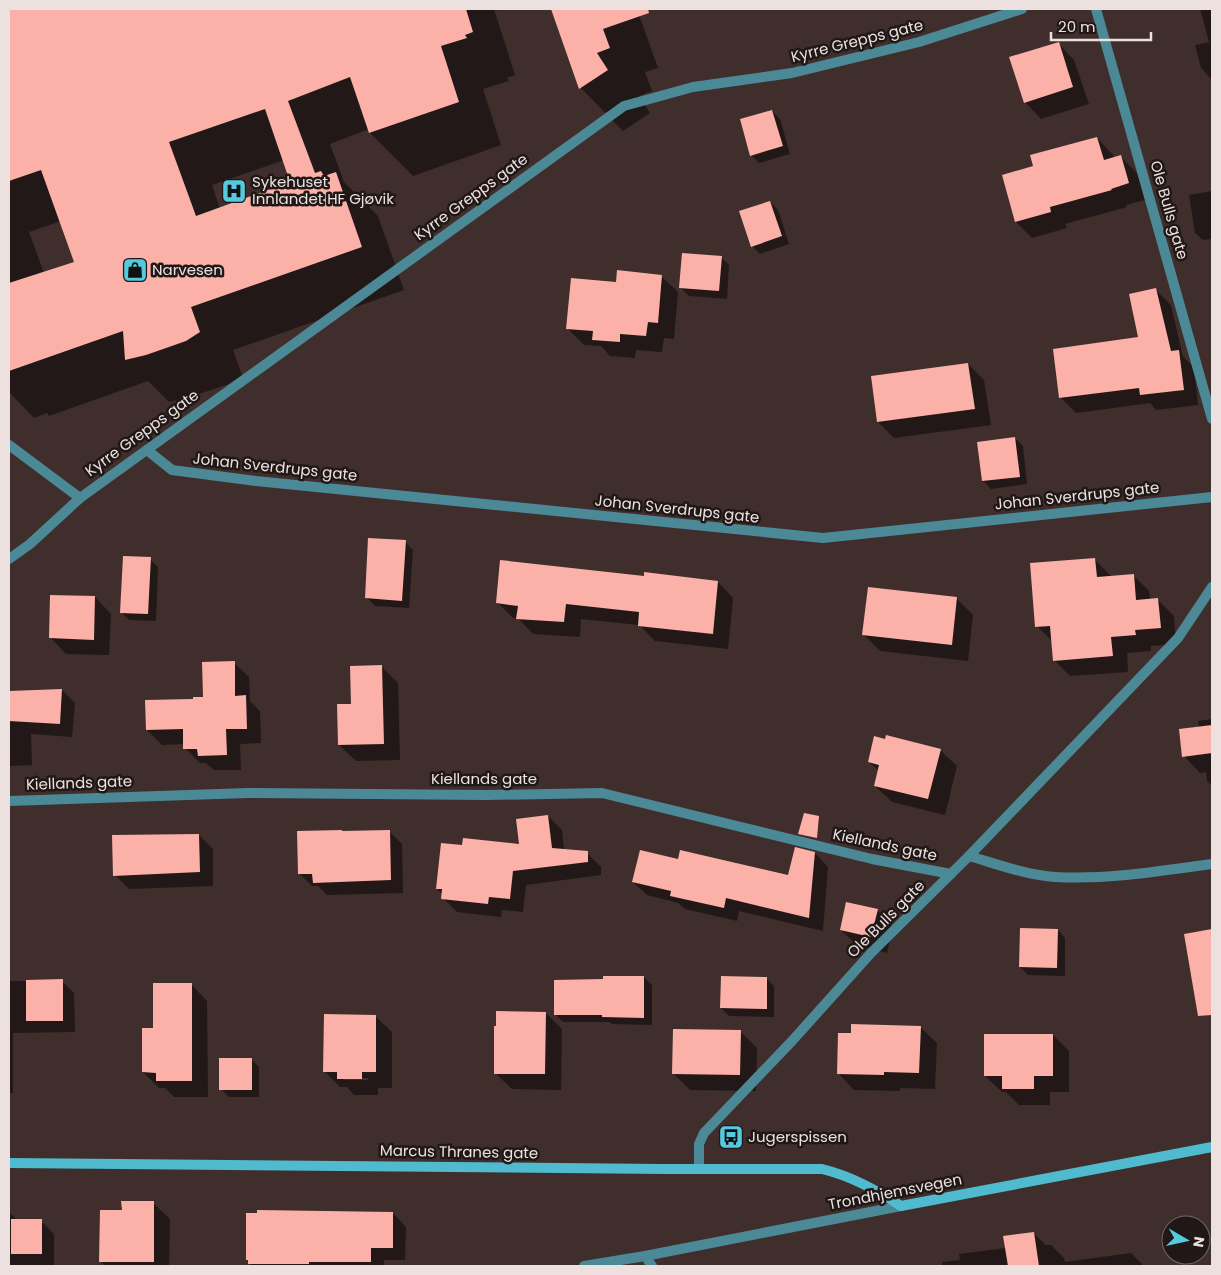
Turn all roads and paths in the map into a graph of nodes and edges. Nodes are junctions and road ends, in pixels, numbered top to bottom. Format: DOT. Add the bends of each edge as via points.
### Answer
graph roads {
  1 [pos="1022,9"];
  2 [pos="1096,9"];
  3 [pos="1212,419"];
  4 [pos="9,445"];
  5 [pos="147,450"];
  6 [pos="1212,497"];
  7 [pos="80,498"];
  8 [pos="9,559"];
  9 [pos="1212,587"];
  10 [pos="9,801"];
  11 [pos="969,856"];
  12 [pos="1212,864"];
  13 [pos="951,874"];
  14 [pos="1212,1147"];
  15 [pos="9,1163"];
  16 [pos="699,1169"];
  17 [pos="901,1206"];
  18 [pos="645,1256"];
  19 [pos="584,1266"];
  20 [pos="652,1266"];
  1 -- 5 [label="street, Kyrre Grepps gate" via="919,42 792,73 693,87 624,106"];
  2 -- 3 [label="street, Ole Bulls gate"];
  4 -- 7 [label="street"];
  5 -- 6 [label="street, Johan Sverdrups gate" via="172,470 182,472 823,538"];
  5 -- 7 [label="street, Kyrre Grepps gate"];
  7 -- 8 [label="street, Kyrre Grepps gate"];
  9 -- 11 [label="street, Ole Bulls gate" via="1178,638"];
  10 -- 13 [label="street, Kiellands gate" via="248,793 602,793 872,859"];
  11 -- 12 [label="street" via="1053,877 1115,877"];
  11 -- 13 [label="street, Ole Bulls gate"];
  13 -- 16 [label="street, Ole Bulls gate" via="871,953 704,1133 699,1144"];
  14 -- 17 [label="main road, Trondhjemsvegen"];
  15 -- 16 [label="main road, Marcus Thranes gate"];
  16 -- 17 [label="main road, Marcus Thranes gate" via="822,1169 876,1190"];
  17 -- 18 [label="street, Trondhjemsvegen"];
  18 -- 19 [label="street, Trondhjemsvegen"];
  18 -- 20 [label="street"];
}
